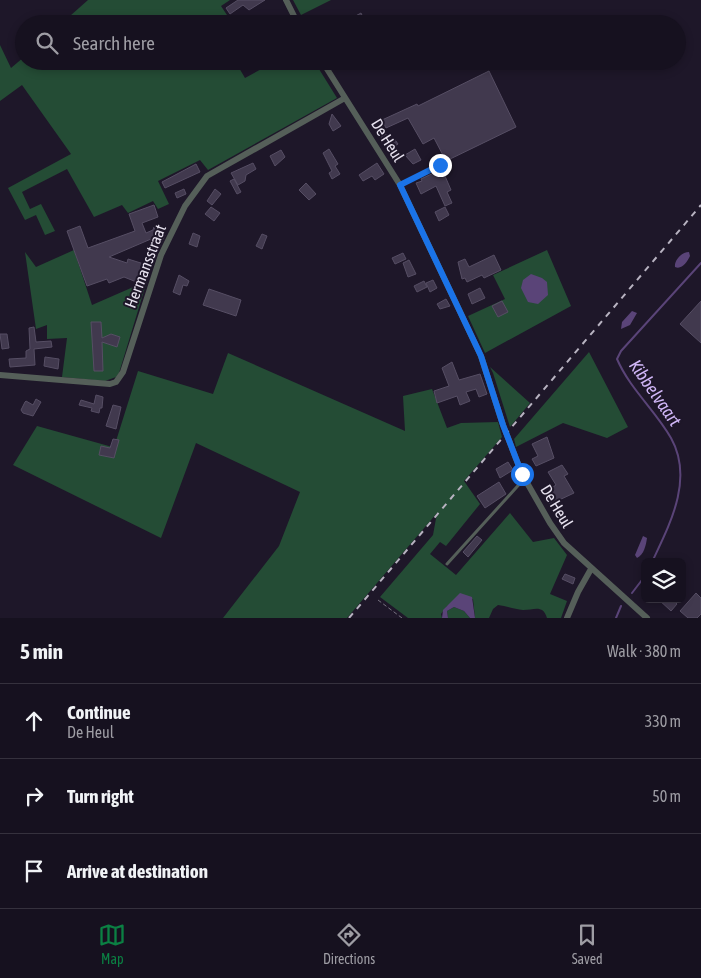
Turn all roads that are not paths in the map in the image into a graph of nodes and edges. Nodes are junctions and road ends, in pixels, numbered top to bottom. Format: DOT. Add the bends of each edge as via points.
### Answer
graph roads {
  1 [pos="286,0"];
  2 [pos="294,15"];
  3 [pos="328,70"];
  4 [pos="345,98"];
  5 [pos="448,165"];
  6 [pos="400,185"];
  7 [pos="0,375"];
  8 [pos="525,478"];
  9 [pos="447,564"];
  10 [pos="591,569"];
  11 [pos="568,618"];
  12 [pos="647,618"];
  1 -- 2 [label="street"];
  3 -- 4 [label="street, De Heul"];
  4 -- 6 [label="street, De Heul"];
  4 -- 7 [label="street, Hermansstraat" via="206,176 185,206 161,255 123,372 116,382"];
  5 -- 6 [label="lane" via="440,165"];
  6 -- 8 [label="street, De Heul" via="481,356 503,425"];
  8 -- 9 [label="lane"];
  8 -- 10 [label="street, De Heul" via="564,543"];
  10 -- 11 [label="street"];
  10 -- 12 [label="street, De Heul"];
}
